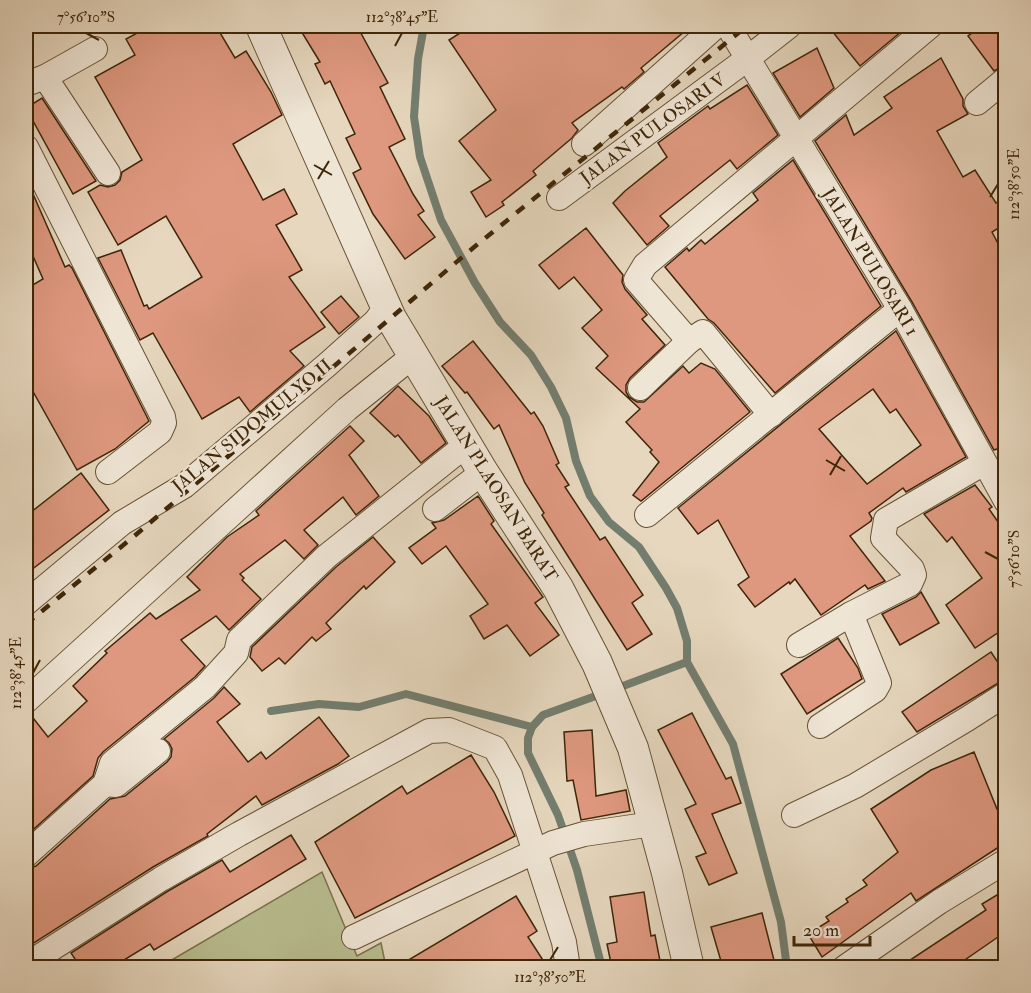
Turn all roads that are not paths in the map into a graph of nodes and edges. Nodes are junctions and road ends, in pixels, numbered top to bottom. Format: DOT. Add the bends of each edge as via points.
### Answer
graph roads {
  1 [pos="261,26"];
  2 [pos="716,26"];
  3 [pos="728,26"];
  4 [pos="789,26"];
  5 [pos="930,26"];
  6 [pos="95,49"];
  7 [pos="747,59"];
  8 [pos="1005,79"];
  9 [pos="35,80"];
  10 [pos="977,103"];
  11 [pos="794,138"];
  12 [pos="584,144"];
  13 [pos="26,147"];
  14 [pos="108,173"];
  15 [pos="559,198"];
  16 [pos="386,307"];
  17 [pos="900,309"];
  18 [pos="689,341"];
  19 [pos="413,356"];
  20 [pos="640,388"];
  21 [pos="771,415"];
  22 [pos="466,445"];
  23 [pos="993,467"];
  24 [pos="108,472"];
  25 [pos="483,472"];
  26 [pos="1005,501"];
  27 [pos="435,509"];
  28 [pos="646,515"];
  29 [pos="27,599"];
  30 [pos="851,614"];
  31 [pos="799,645"];
  32 [pos="1005,694"];
  33 [pos="26,701"];
  34 [pos="820,726"];
  35 [pos="158,751"];
  36 [pos="105,784"];
  37 [pos="794,815"];
  38 [pos="653,824"];
  39 [pos="535,850"];
  40 [pos="26,855"];
  41 [pos="1005,861"];
  42 [pos="354,937"];
  43 [pos="26,965"];
  44 [pos="568,968"];
  45 [pos="689,968"];
  46 [pos="844,968"];
  1 -- 16 [label="street, JALAN PLAOSAN BARAT"];
  2 -- 12 [label="street"];
  3 -- 7 [label="street, JALAN PULOSARI 1"];
  4 -- 7 [label="street, JALAN PULOSARI V"];
  5 -- 11 [label="street"];
  6 -- 9 [label="street"];
  7 -- 11 [label="street, JALAN PULOSARI 1"];
  7 -- 15 [label="street, JALAN PULOSARI V"];
  8 -- 10 [label="street"];
  9 -- 14 [label="street"];
  11 -- 17 [label="street, JALAN PULOSARI 1"];
  11 -- 18 [label="street" via="645,265 636,280"];
  13 -- 24 [label="street" via="163,417 160,432"];
  16 -- 19 [label="street, JALAN PLAOSAN BARAT"];
  16 -- 29 [label="street, JALAN SIDOMULYO II" via="328,364 184,486 122,522"];
  17 -- 21 [label="street"];
  17 -- 23 [label="street, JALAN PULOSARI 1"];
  18 -- 20 [label="street"];
  18 -- 21 [label="street" via="703,332"];
  19 -- 22 [label="street, JALAN PLAOSAN BARAT"];
  19 -- 33 [label="street" via="347,409"];
  21 -- 28 [label="street"];
  22 -- 25 [label="street, JALAN PLAOSAN BARAT"];
  22 -- 36 [label="street" via="327,556 239,640 236,653 205,687 112,763"];
  23 -- 26 [label="street, JALAN PULOSARI 1"];
  23 -- 30 [label="street" via="886,520 883,538 912,569 912,580 906,588"];
  25 -- 27 [label="street"];
  25 -- 38 [label="street, JALAN PLAOSAN BARAT" via="558,588 597,663 633,748"];
  30 -- 31 [label="street"];
  30 -- 34 [label="street" via="879,683 875,690"];
  32 -- 37 [label="street" via="855,786"];
  35 -- 36 [label="street" via="116,785"];
  36 -- 40 [label="street"];
  38 -- 39 [label="street" via="584,834"];
  38 -- 45 [label="street, JALAN PLAOSAN BARAT"];
  39 -- 42 [label="street"];
  39 -- 43 [label="street" via="510,775 495,748 449,730 429,731 200,856"];
  39 -- 44 [label="street" via="564,942"];
  41 -- 46 [label="street"];
}
